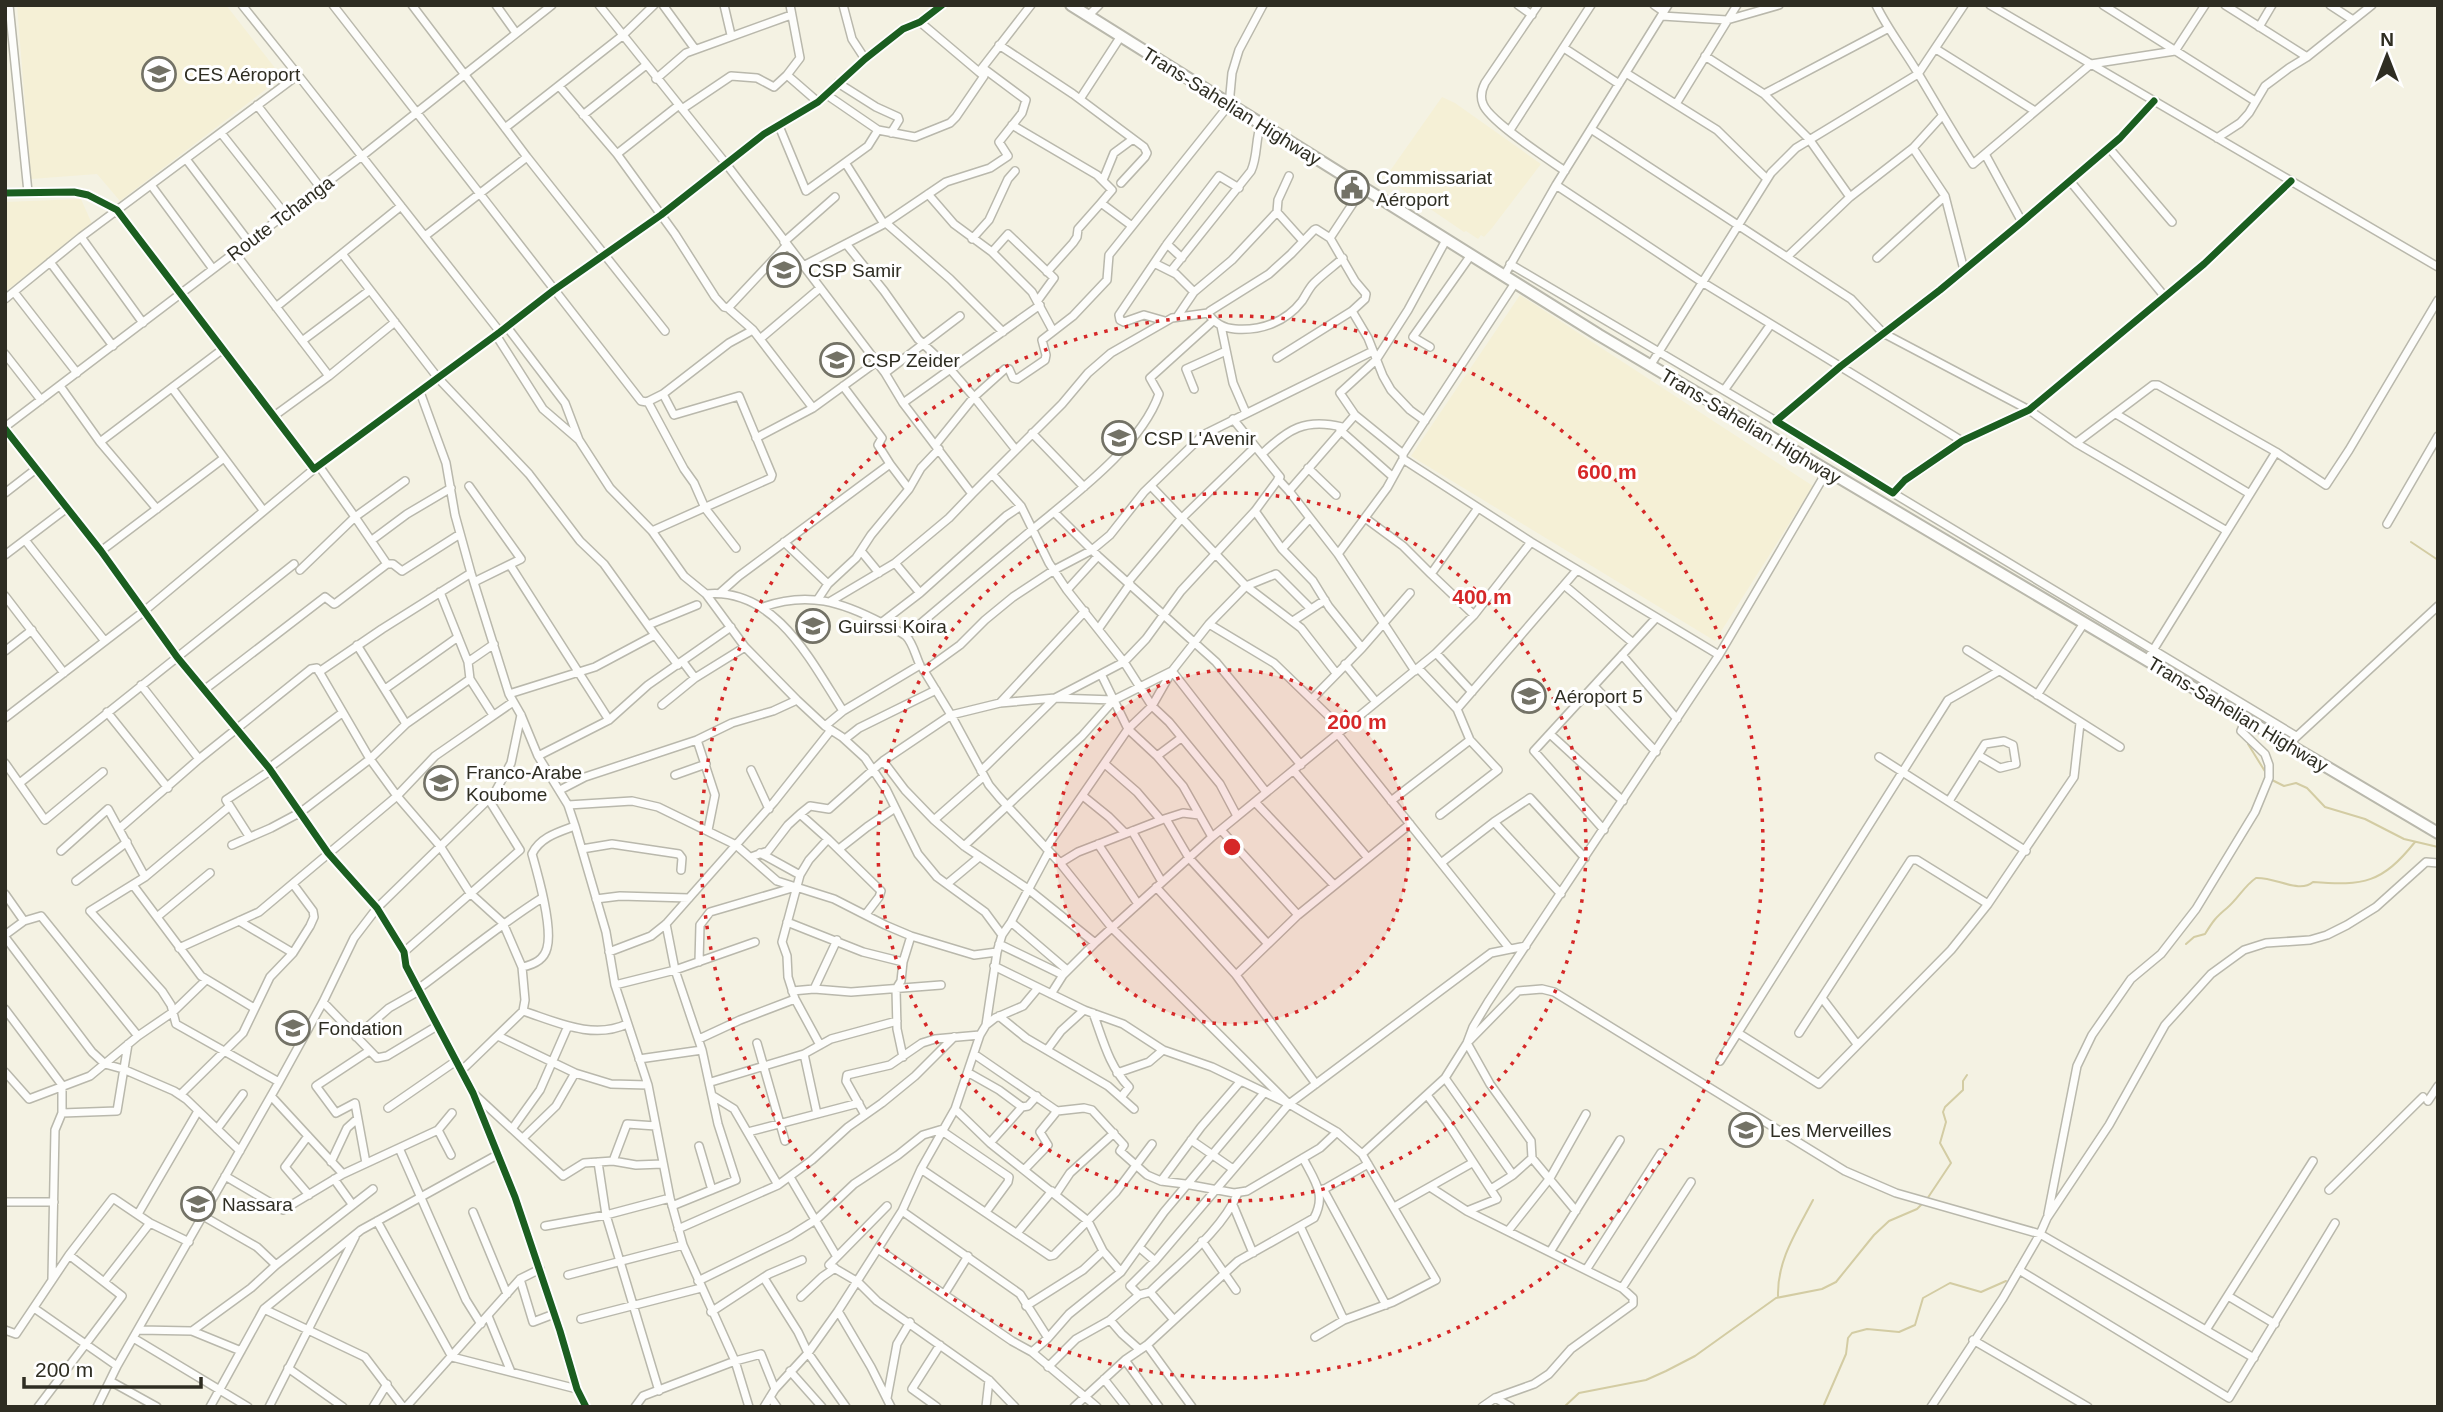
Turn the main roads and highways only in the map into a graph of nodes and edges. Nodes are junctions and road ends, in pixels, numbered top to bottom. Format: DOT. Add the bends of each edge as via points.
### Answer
graph roads {
  1 [pos="1071,5"];
  2 [pos="2438,833"];
  1 -- 2 [label="highway, Trans-Sahelian Highway" via="1650,366 2084,623 2150,655 2246,719 2292,740"];
}
